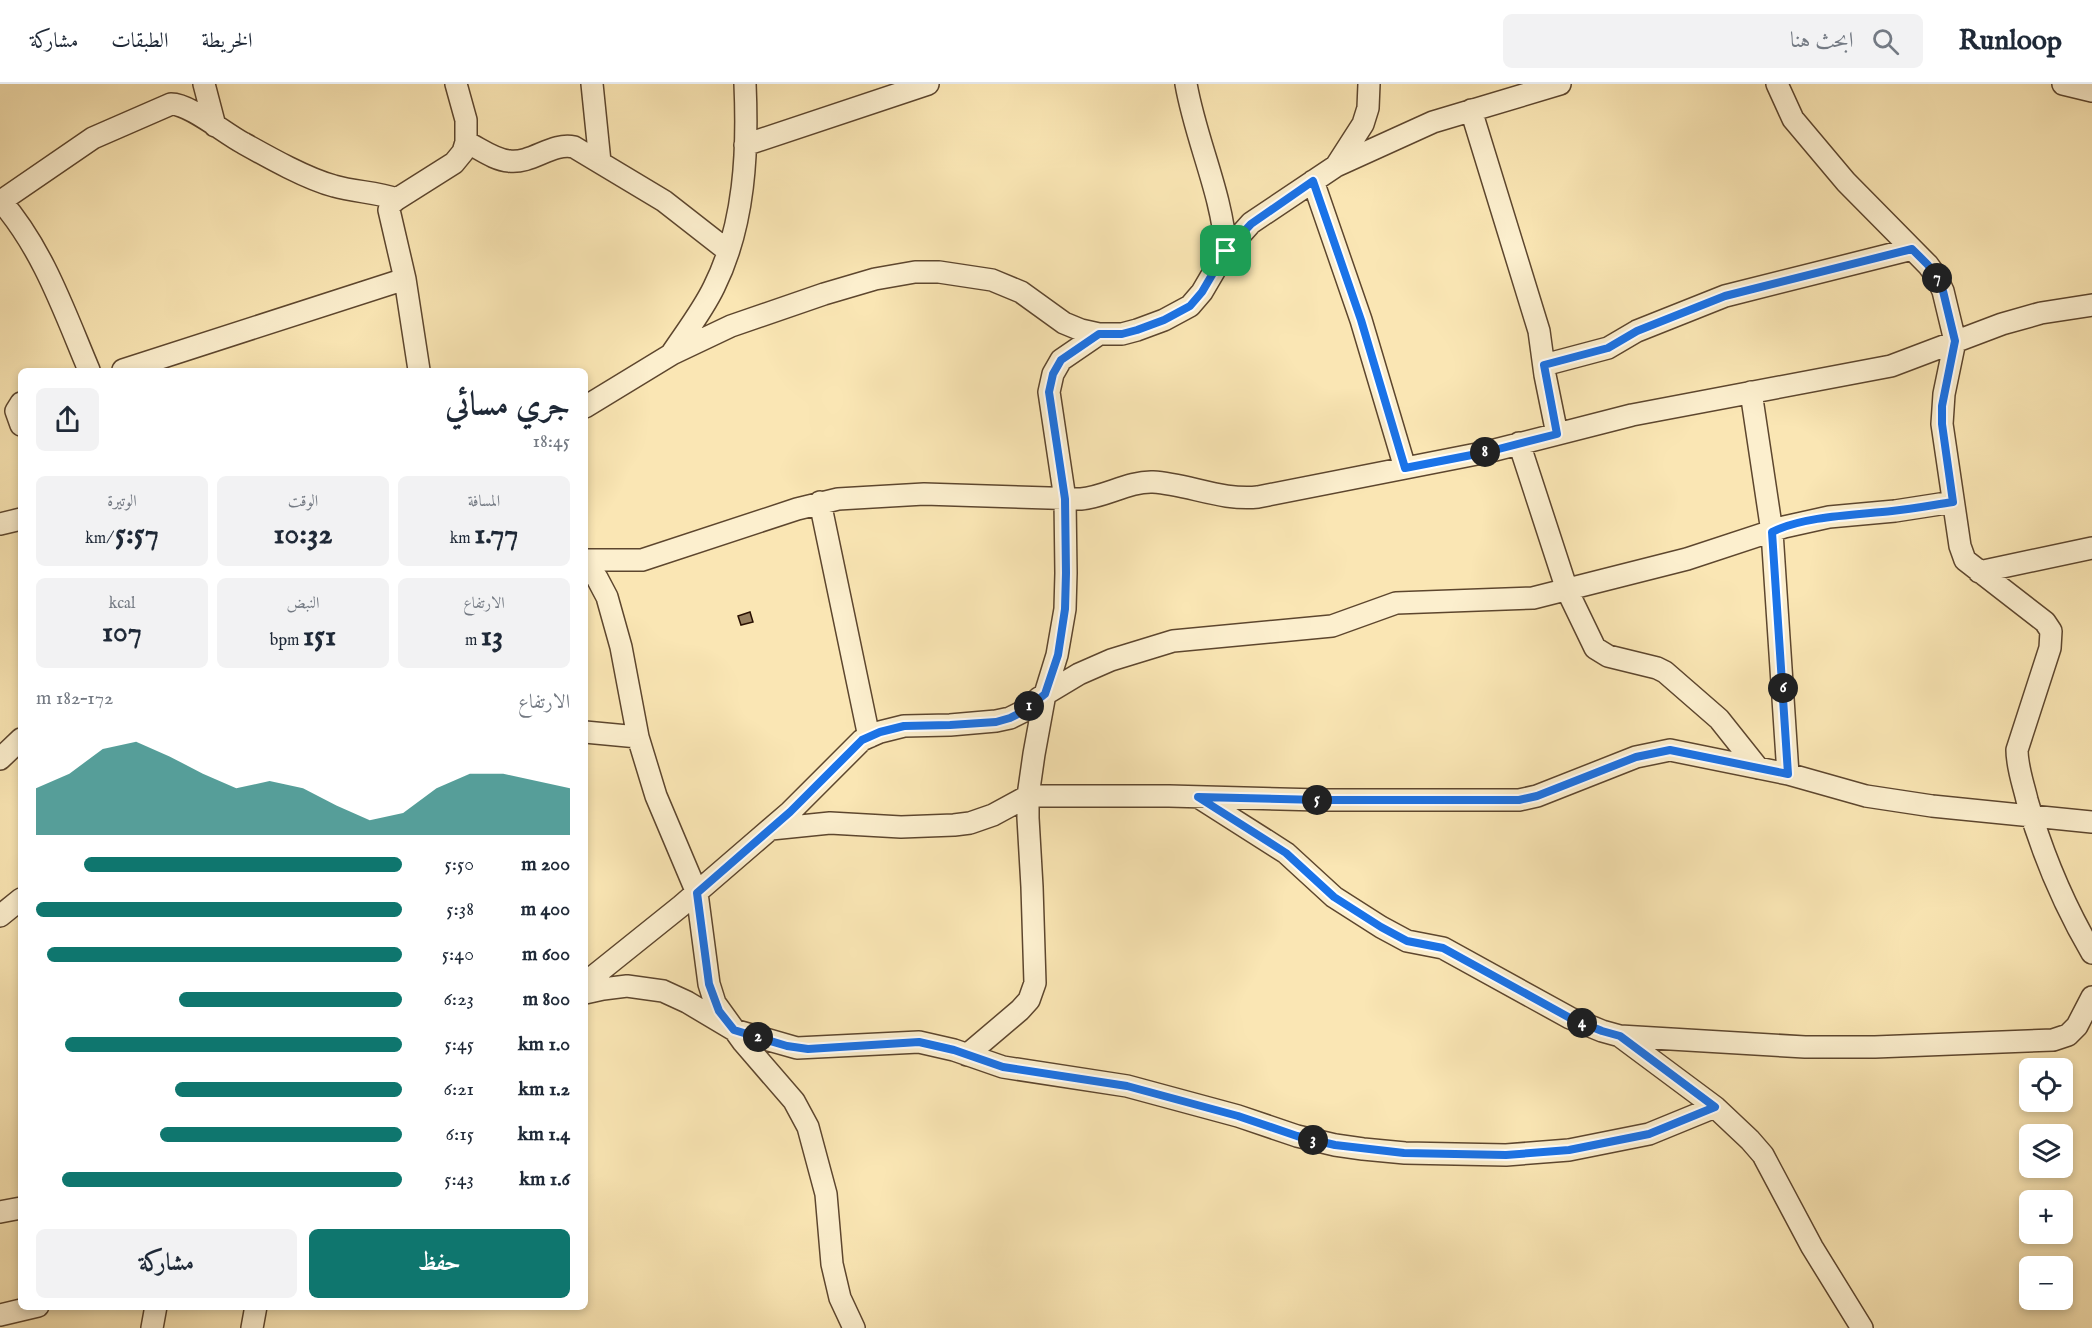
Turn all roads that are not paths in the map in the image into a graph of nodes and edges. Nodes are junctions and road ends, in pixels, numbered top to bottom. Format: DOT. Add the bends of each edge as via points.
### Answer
graph roads {
  1 [pos="204,84"];
  2 [pos="456,84"];
  3 [pos="592,84"];
  4 [pos="745,84"];
  5 [pos="928,84"];
  6 [pos="1186,84"];
  7 [pos="1369,84"];
  8 [pos="1560,84"];
  9 [pos="1777,84"];
  10 [pos="2063,84"];
  11 [pos="2092,91"];
  12 [pos="1471,110"];
  13 [pos="215,126"];
  14 [pos="466,142"];
  15 [pos="745,145"];
  16 [pos="600,162"];
  17 [pos="1336,166"];
  18 [pos="1313,181"];
  19 [pos="1,200"];
  20 [pos="397,200"];
  21 [pos="1912,249"];
  22 [pos="728,250"];
  23 [pos="1226,251"];
  24 [pos="405,279"];
  25 [pos="2092,305"];
  26 [pos="1099,334"];
  27 [pos="1955,341"];
  28 [pos="672,354"];
  29 [pos="1544,365"];
  30 [pos="88,368"];
  31 [pos="129,368"];
  32 [pos="419,368"];
  33 [pos="1751,392"];
  34 [pos="588,404"];
  35 [pos="1557,434"];
  36 [pos="1519,443"];
  37 [pos="1405,468"];
  38 [pos="1065,499"];
  39 [pos="820,502"];
  40 [pos="1953,502"];
  41 [pos="18,520"];
  42 [pos="0,524"];
  43 [pos="1772,532"];
  44 [pos="2092,548"];
  45 [pos="588,560"];
  46 [pos="588,570"];
  47 [pos="1979,572"];
  48 [pos="1567,590"];
  49 [pos="1045,694"];
  50 [pos="588,732"];
  51 [pos="638,737"];
  52 [pos="869,737"];
  53 [pos="18,742"];
  54 [pos="0,759"];
  55 [pos="1758,768"];
  56 [pos="1788,774"];
  57 [pos="1029,796"];
  58 [pos="1198,797"];
  59 [pos="2032,817"];
  60 [pos="2092,822"];
  61 [pos="771,829"];
  62 [pos="697,893"];
  63 [pos="18,901"];
  64 [pos="0,916"];
  65 [pos="2092,953"];
  66 [pos="588,981"];
  67 [pos="588,992"];
  68 [pos="2092,997"];
  69 [pos="734,1030"];
  70 [pos="1620,1036"];
  71 [pos="967,1055"];
  72 [pos="1715,1107"];
  73 [pos="18,1209"];
  74 [pos="0,1212"];
  75 [pos="21,1310"];
  76 [pos="155,1310"];
  77 [pos="255,1310"];
  78 [pos="0,1315"];
  79 [pos="152,1328"];
  80 [pos="252,1328"];
  81 [pos="854,1328"];
  82 [pos="1862,1328"];
  1 -- 13 [label="street"];
  2 -- 14 [label="street" via="466,120"];
  3 -- 16 [label="street"];
  4 -- 15 [label="street"];
  5 -- 15 [label="street"];
  6 -- 23 [label="street" via="1219,202"];
  7 -- 17 [label="street" via="1363,124"];
  8 -- 12 [label="street"];
  9 -- 21 [label="street" via="1793,118 1846,182"];
  10 -- 11 [label="street"];
  12 -- 17 [label="street" via="1433,122"];
  12 -- 29 [label="street" via="1539,331"];
  13 -- 19 [label="street" via="177,104 166,106 93,138"];
  13 -- 20 [label="street" via="322,182"];
  14 -- 16 [label="street" via="506,161 532,159 568,146"];
  14 -- 20 [label="street" via="454,163"];
  15 -- 22 [label="street" via="740,206"];
  16 -- 22 [label="street" via="664,201"];
  17 -- 18 [label="street"];
  18 -- 23 [label="street" via="1251,224"];
  18 -- 37 [label="street" via="1361,320"];
  19 -- 30 [label="street" via="46,268"];
  20 -- 24 [label="street" via="389,210"];
  21 -- 27 [label="street" via="1928,265 1943,291"];
  21 -- 29 [label="street" via="1725,296 1637,331 1608,348"];
  22 -- 28 [label="street" via="714,287"];
  23 -- 26 [label="street" via="1190,306 1137,330"];
  24 -- 31 [label="street"];
  24 -- 32 [label="street"];
  25 -- 27 [label="street" via="2042,313"];
  26 -- 28 [label="street" via="1065,323 1021,292 992,279 915,272 875,279 776,310"];
  26 -- 38 [label="street" via="1061,360 1049,392"];
  27 -- 33 [label="street" via="1891,366"];
  27 -- 40 [label="street" via="1942,406"];
  28 -- 34 [label="street"];
  29 -- 35 [label="street"];
  33 -- 35 [label="street"];
  33 -- 43 [label="street"];
  35 -- 36 [label="street"];
  36 -- 37 [label="street"];
  36 -- 48 [label="street"];
  37 -- 38 [label="street" via="1245,498 1150,482 1094,498"];
  38 -- 39 [label="street" via="924,494"];
  38 -- 49 [label="street" via="1065,609 1058,655"];
  39 -- 45 [label="street" via="642,560"];
  39 -- 52 [label="street"];
  40 -- 43 [label="street" via="1829,517"];
  40 -- 47 [label="street" via="1965,560"];
  41 -- 42 [label="street"];
  43 -- 48 [label="street"];
  43 -- 56 [label="street"];
  44 -- 47 [label="street"];
  46 -- 51 [label="street" via="607,597"];
  47 -- 59 [label="street" via="2045,622 2051,631 2050,648 2017,750"];
  48 -- 49 [label="street" via="1533,598 1396,603 1332,626 1173,641 1111,660"];
  48 -- 55 [label="street" via="1595,648 1608,656 1665,672 1719,719"];
  49 -- 52 [label="street" via="1024,711 996,722 904,726"];
  49 -- 57 [label="street"];
  50 -- 51 [label="street"];
  51 -- 62 [label="street" via="656,796"];
  52 -- 61 [label="street"];
  53 -- 54 [label="street"];
  55 -- 56 [label="street"];
  55 -- 58 [label="street" via="1670,750 1636,757 1519,800"];
  56 -- 59 [label="street" via="1866,796"];
  57 -- 58 [label="street"];
  57 -- 61 [label="street" via="970,823 901,827 830,823"];
  57 -- 71 [label="street" via="1035,983 1029,1000 1020,1010"];
  58 -- 70 [label="street" via="1286,853 1334,897 1372,922 1407,941 1443,948 1570,1018"];
  59 -- 60 [label="street"];
  59 -- 65 [label="street" via="2075,923"];
  61 -- 62 [label="street"];
  62 -- 66 [label="street"];
  62 -- 69 [label="street" via="709,984 719,1011"];
  63 -- 64 [label="street"];
  67 -- 69 [label="street" via="627,986 663,992"];
  68 -- 70 [label="street" via="2077,1026 2068,1035 2053,1040 1805,1047"];
  69 -- 71 [label="street" via="796,1048 919,1042"];
  69 -- 81 [label="street" via="794,1101 808,1127 826,1194 837,1287"];
  70 -- 72 [label="street"];
  71 -- 72 [label="street" via="1003,1067 1127,1086 1335,1145 1404,1153 1506,1155 1569,1150 1649,1134"];
  72 -- 82 [label="street" via="1763,1155 1812,1247"];
  73 -- 74 [label="street"];
  75 -- 78 [label="street"];
  76 -- 79 [label="street"];
  77 -- 80 [label="street"];
}
